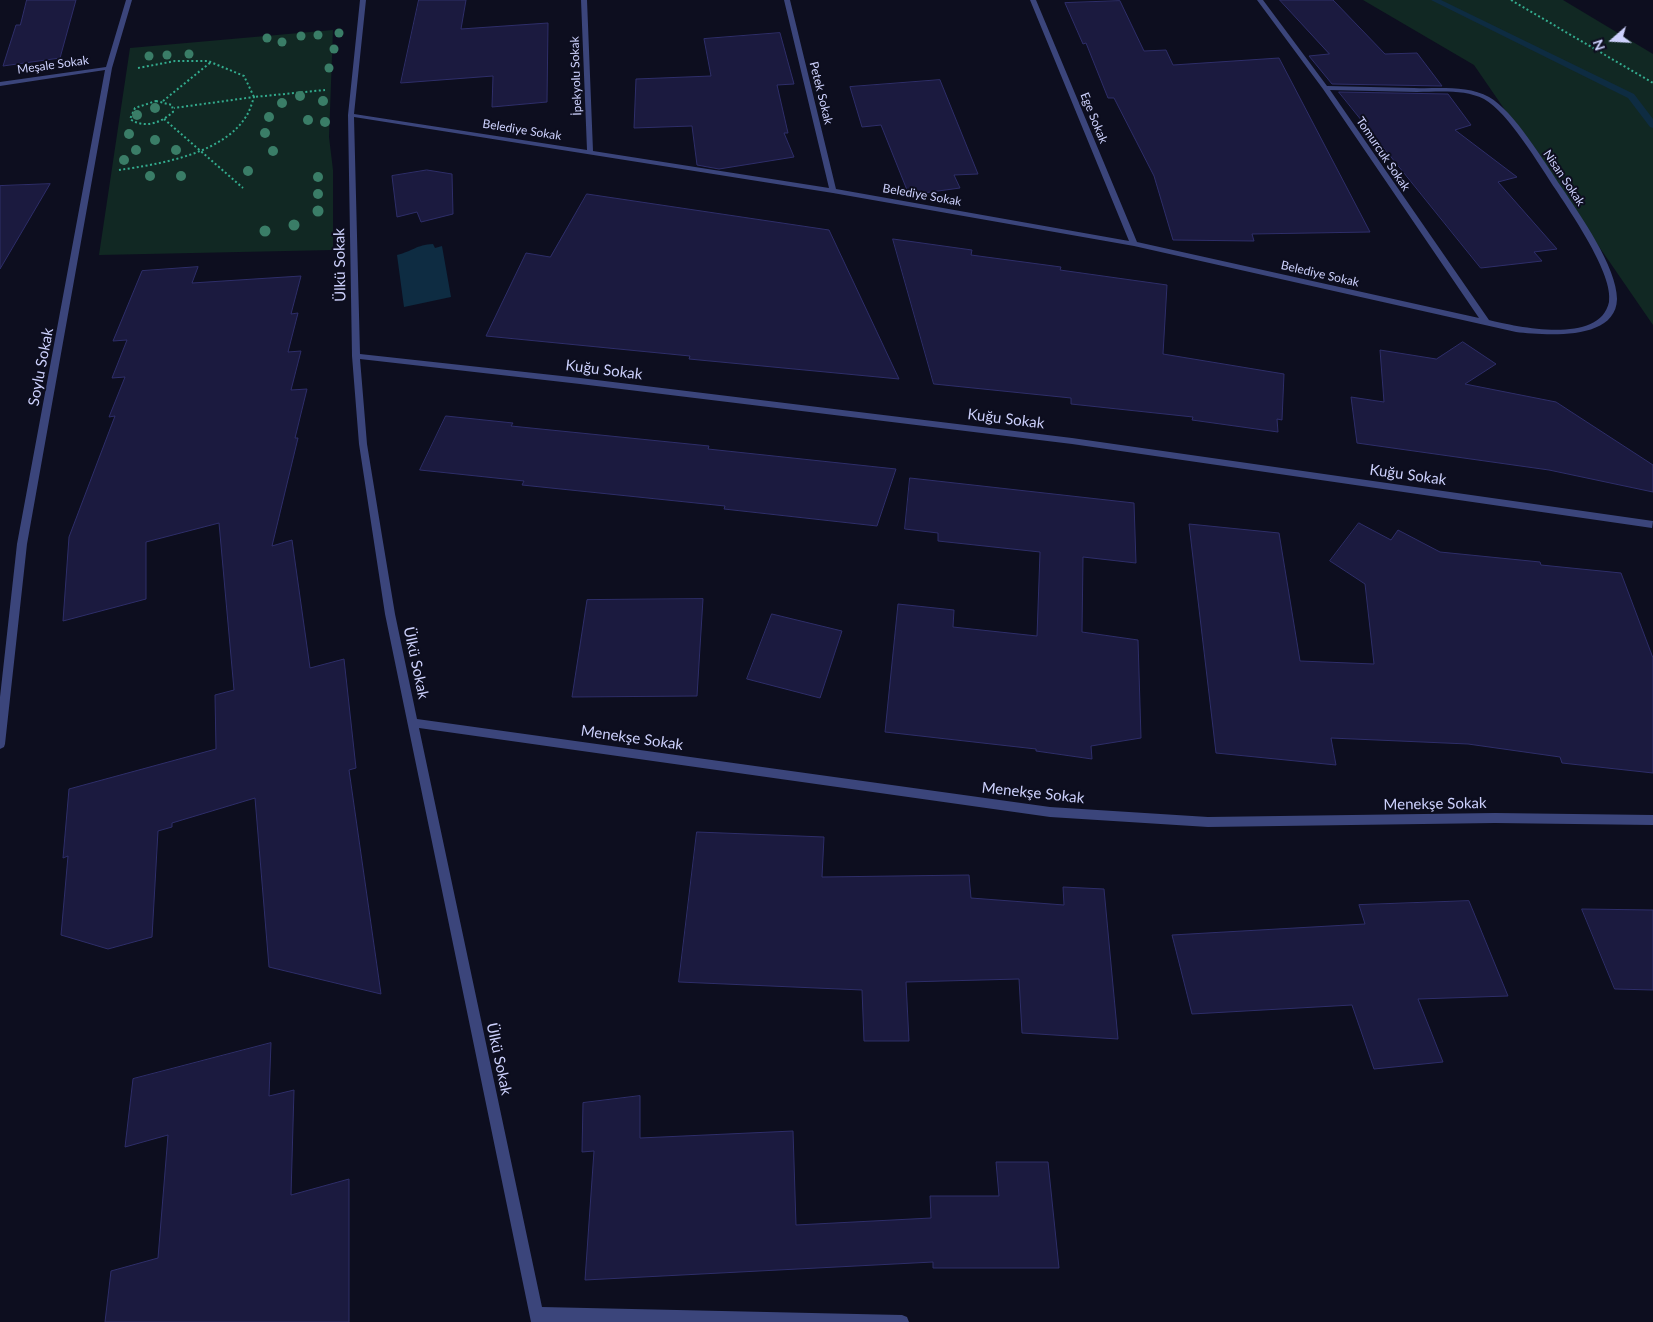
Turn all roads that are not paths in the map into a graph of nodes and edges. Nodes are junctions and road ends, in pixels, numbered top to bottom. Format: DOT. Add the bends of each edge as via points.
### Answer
graph roads {
  1 [pos="129,0"];
  2 [pos="363,0"];
  3 [pos="584,0"];
  4 [pos="787,0"];
  5 [pos="1034,0"];
  6 [pos="1260,0"];
  7 [pos="109,68"];
  8 [pos="0,84"];
  9 [pos="1325,88"];
  10 [pos="351,115"];
  11 [pos="590,152"];
  12 [pos="833,191"];
  13 [pos="1134,244"];
  14 [pos="1486,322"];
  15 [pos="356,356"];
  16 [pos="1652,524"];
  17 [pos="414,723"];
  18 [pos="0,744"];
  19 [pos="1653,820"];
  20 [pos="537,1318"];
  21 [pos="902,1322"];
  1 -- 7 [label="street, Soylu Sokak"];
  2 -- 10 [label="street, Ülkü Sokak"];
  3 -- 11 [label="street, İpekyolu Sokak"];
  4 -- 12 [label="street, Petek Sokak"];
  5 -- 13 [label="street, Ege Sokak"];
  6 -- 9 [label="street, Tomurcuk Sokak"];
  7 -- 8 [label="street, Meşale Sokak"];
  7 -- 18 [label="street, Soylu Sokak" via="22,544"];
  9 -- 14 [label="street, Tomurcuk Sokak"];
  9 -- 14 [label="street, Nisan Sokak" via="1471,92 1486,98 1506,113 1591,239 1610,279 1613,300 1603,319 1580,330 1541,332"];
  10 -- 11 [label="street, Belediye Sokak"];
  10 -- 15 [label="street, Ülkü Sokak"];
  11 -- 12 [label="street, Belediye Sokak"];
  12 -- 13 [label="street, Belediye Sokak"];
  13 -- 14 [label="street, Belediye Sokak"];
  15 -- 16 [label="street, Kuğu Sokak" via="1072,441"];
  15 -- 17 [label="street, Ülkü Sokak" via="377,536"];
  17 -- 19 [label="street, Menekşe Sokak" via="1050,812 1208,822 1485,818"];
  17 -- 20 [label="street, Ülkü Sokak"];
  20 -- 21 [label="street"];
}
